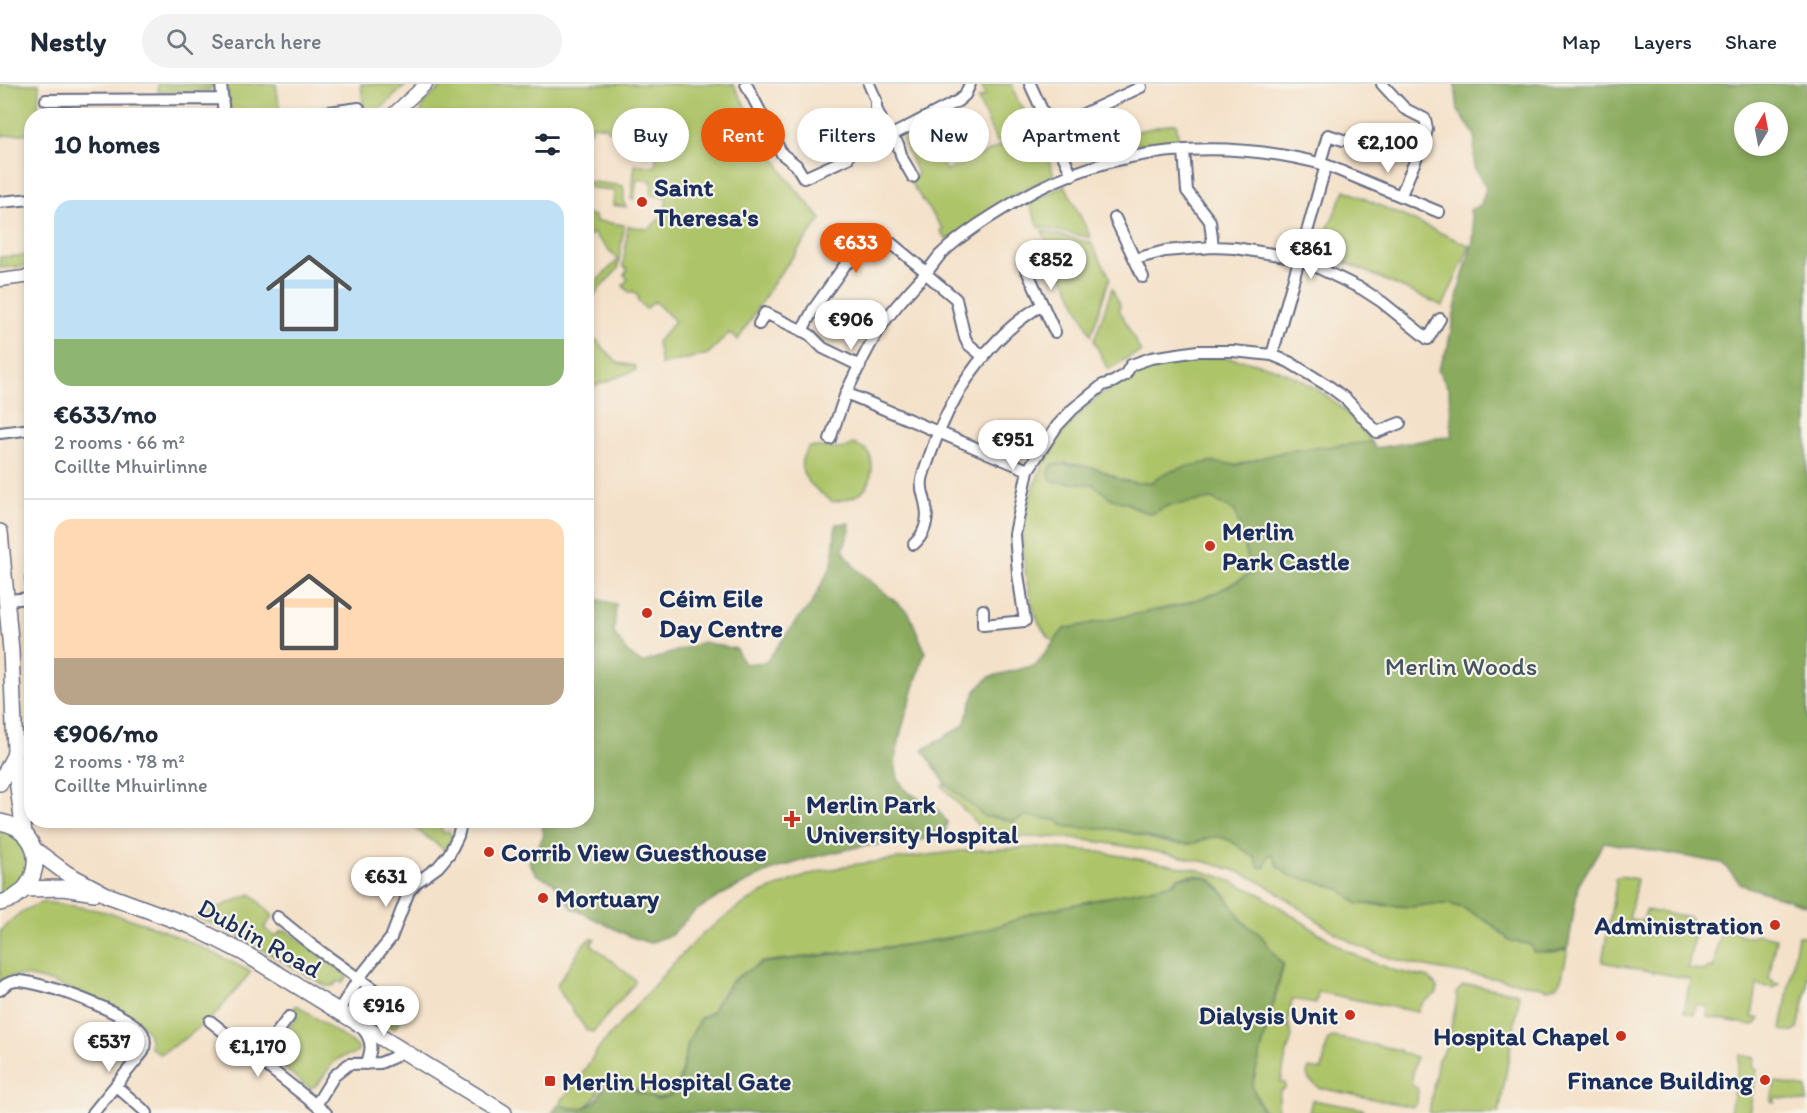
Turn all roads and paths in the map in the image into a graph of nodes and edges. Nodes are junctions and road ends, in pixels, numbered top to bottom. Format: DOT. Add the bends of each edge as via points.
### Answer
graph roads {
  1 [pos="221,84"];
  2 [pos="426,84"];
  3 [pos="746,84"];
  4 [pos="869,84"];
  5 [pos="970,84"];
  6 [pos="1030,84"];
  7 [pos="1382,84"];
  8 [pos="1141,87"];
  9 [pos="223,99"];
  10 [pos="46,100"];
  11 [pos="224,108"];
  12 [pos="400,108"];
  13 [pos="876,108"];
  14 [pos="1041,108"];
  15 [pos="1096,108"];
  16 [pos="897,132"];
  17 [pos="1343,140"];
  18 [pos="897,143"];
  19 [pos="1184,150"];
  20 [pos="839,162"];
  21 [pos="1066,162"];
  22 [pos="1323,164"];
  23 [pos="1072,175"];
  24 [pos="913,177"];
  25 [pos="1401,195"];
  26 [pos="24,200"];
  27 [pos="0,202"];
  28 [pos="1439,212"];
  29 [pos="1115,218"];
  30 [pos="1213,247"];
  31 [pos="1298,258"];
  32 [pos="1135,260"];
  33 [pos="1023,262"];
  34 [pos="926,273"];
  35 [pos="24,277"];
  36 [pos="1143,277"];
  37 [pos="0,280"];
  38 [pos="1042,305"];
  39 [pos="1440,319"];
  40 [pos="759,324"];
  41 [pos="802,331"];
  42 [pos="1055,332"];
  43 [pos="1272,355"];
  44 [pos="984,357"];
  45 [pos="860,366"];
  46 [pos="846,393"];
  47 [pos="1400,423"];
  48 [pos="24,430"];
  49 [pos="938,432"];
  50 [pos="0,433"];
  51 [pos="830,439"];
  52 [pos="1028,470"];
  53 [pos="0,532"];
  54 [pos="914,544"];
  55 [pos="24,599"];
  56 [pos="6,600"];
  57 [pos="982,610"];
  58 [pos="14,756"];
  59 [pos="0,783"];
  60 [pos="0,822"];
  61 [pos="460,828"];
  62 [pos="24,833"];
  63 [pos="35,850"];
  64 [pos="25,889"];
  65 [pos="107,895"];
  66 [pos="2,906"];
  67 [pos="277,917"];
  68 [pos="359,978"];
  69 [pos="0,990"];
  70 [pos="397,1006"];
  71 [pos="339,1010"];
  72 [pos="289,1017"];
  73 [pos="354,1019"];
  74 [pos="210,1021"];
  75 [pos="404,1050"];
  76 [pos="257,1059"];
  77 [pos="366,1064"];
  78 [pos="116,1086"];
  79 [pos="316,1105"];
  80 [pos="93,1113"];
  81 [pos="147,1113"];
  82 [pos="326,1113"];
  83 [pos="504,1113"];
  1 -- 9 [label="street"];
  2 -- 12 [label="street"];
  3 -- 20 [label="street" via="782,154 804,178"];
  4 -- 13 [label="street"];
  5 -- 16 [label="street" via="958,101"];
  6 -- 14 [label="street"];
  7 -- 25 [label="street" via="1405,110 1425,119 1427,126"];
  8 -- 15 [label="street"];
  9 -- 10 [label="street"];
  9 -- 11 [label="street"];
  17 -- 22 [label="street" via="1328,135"];
  18 -- 24 [label="street"];
  19 -- 22 [label="street" via="1258,151"];
  19 -- 23 [label="street" via="1127,158"];
  19 -- 30 [label="street" via="1187,191 1210,221"];
  21 -- 23 [label="street"];
  22 -- 25 [label="street"];
  22 -- 31 [label="street"];
  23 -- 34 [label="street" via="1044,185 990,216 940,255"];
  25 -- 28 [label="street"];
  26 -- 27 [label="street"];
  29 -- 32 [label="street"];
  30 -- 31 [label="street"];
  30 -- 32 [label="street" via="1165,251"];
  31 -- 39 [label="street" via="1362,289 1428,339"];
  31 -- 43 [label="street"];
  32 -- 36 [label="street"];
  33 -- 38 [label="street"];
  34 -- 41 [label="street" via="891,243 879,243 848,261"];
  34 -- 44 [label="street" via="956,299 965,338"];
  34 -- 45 [label="street" via="877,332"];
  35 -- 37 [label="street"];
  38 -- 42 [label="street"];
  38 -- 44 [label="street" via="1006,332"];
  40 -- 41 [label="street" via="765,313"];
  41 -- 45 [label="street" via="823,348"];
  43 -- 47 [label="street" via="1330,387 1377,432"];
  43 -- 52 [label="street" via="1215,350 1151,358 1131,365 1125,375 1103,385 1073,409"];
  44 -- 49 [label="street" via="954,399"];
  45 -- 46 [label="street"];
  46 -- 49 [label="street"];
  46 -- 51 [label="street"];
  48 -- 50 [label="street"];
  49 -- 52 [label="street"];
  49 -- 54 [label="street" via="922,481 927,508 924,529"];
  52 -- 57 [label="street" via="1015,534 1025,621 983,625"];
  53 -- 56 [label="main road"];
  55 -- 56 [label="street"];
  56 -- 58 [label="main road"];
  58 -- 59 [label="main road"];
  58 -- 62 [label="main road"];
  60 -- 62 [label="main road"];
  61 -- 68 [label="street" via="456,842 441,864 409,891 391,938"];
  62 -- 63 [label="main road"];
  63 -- 64 [label="main road" via="34,871"];
  63 -- 65 [label="main road, Dublin Road" via="66,873"];
  64 -- 65 [label="main road, Dublin Road" via="63,888"];
  64 -- 66 [label="main road"];
  65 -- 71 [label="main road, Dublin Road" via="214,937"];
  67 -- 68 [label="street"];
  68 -- 70 [label="street"];
  68 -- 71 [label="street"];
  69 -- 78 [label="street" via="15,981 51,988 116,1014 137,1027 145,1038 143,1050"];
  71 -- 73 [label="main road, Dublin Road"];
  72 -- 76 [label="street"];
  73 -- 75 [label="main road, Dublin Road"];
  73 -- 77 [label="street" via="371,1043"];
  74 -- 76 [label="street"];
  75 -- 77 [label="street" via="380,1064"];
  75 -- 83 [label="main road, Dublin Road"];
  76 -- 79 [label="street"];
  77 -- 79 [label="street" via="349,1064 342,1069"];
  78 -- 80 [label="street"];
  78 -- 81 [label="street"];
  79 -- 82 [label="street"];
}
